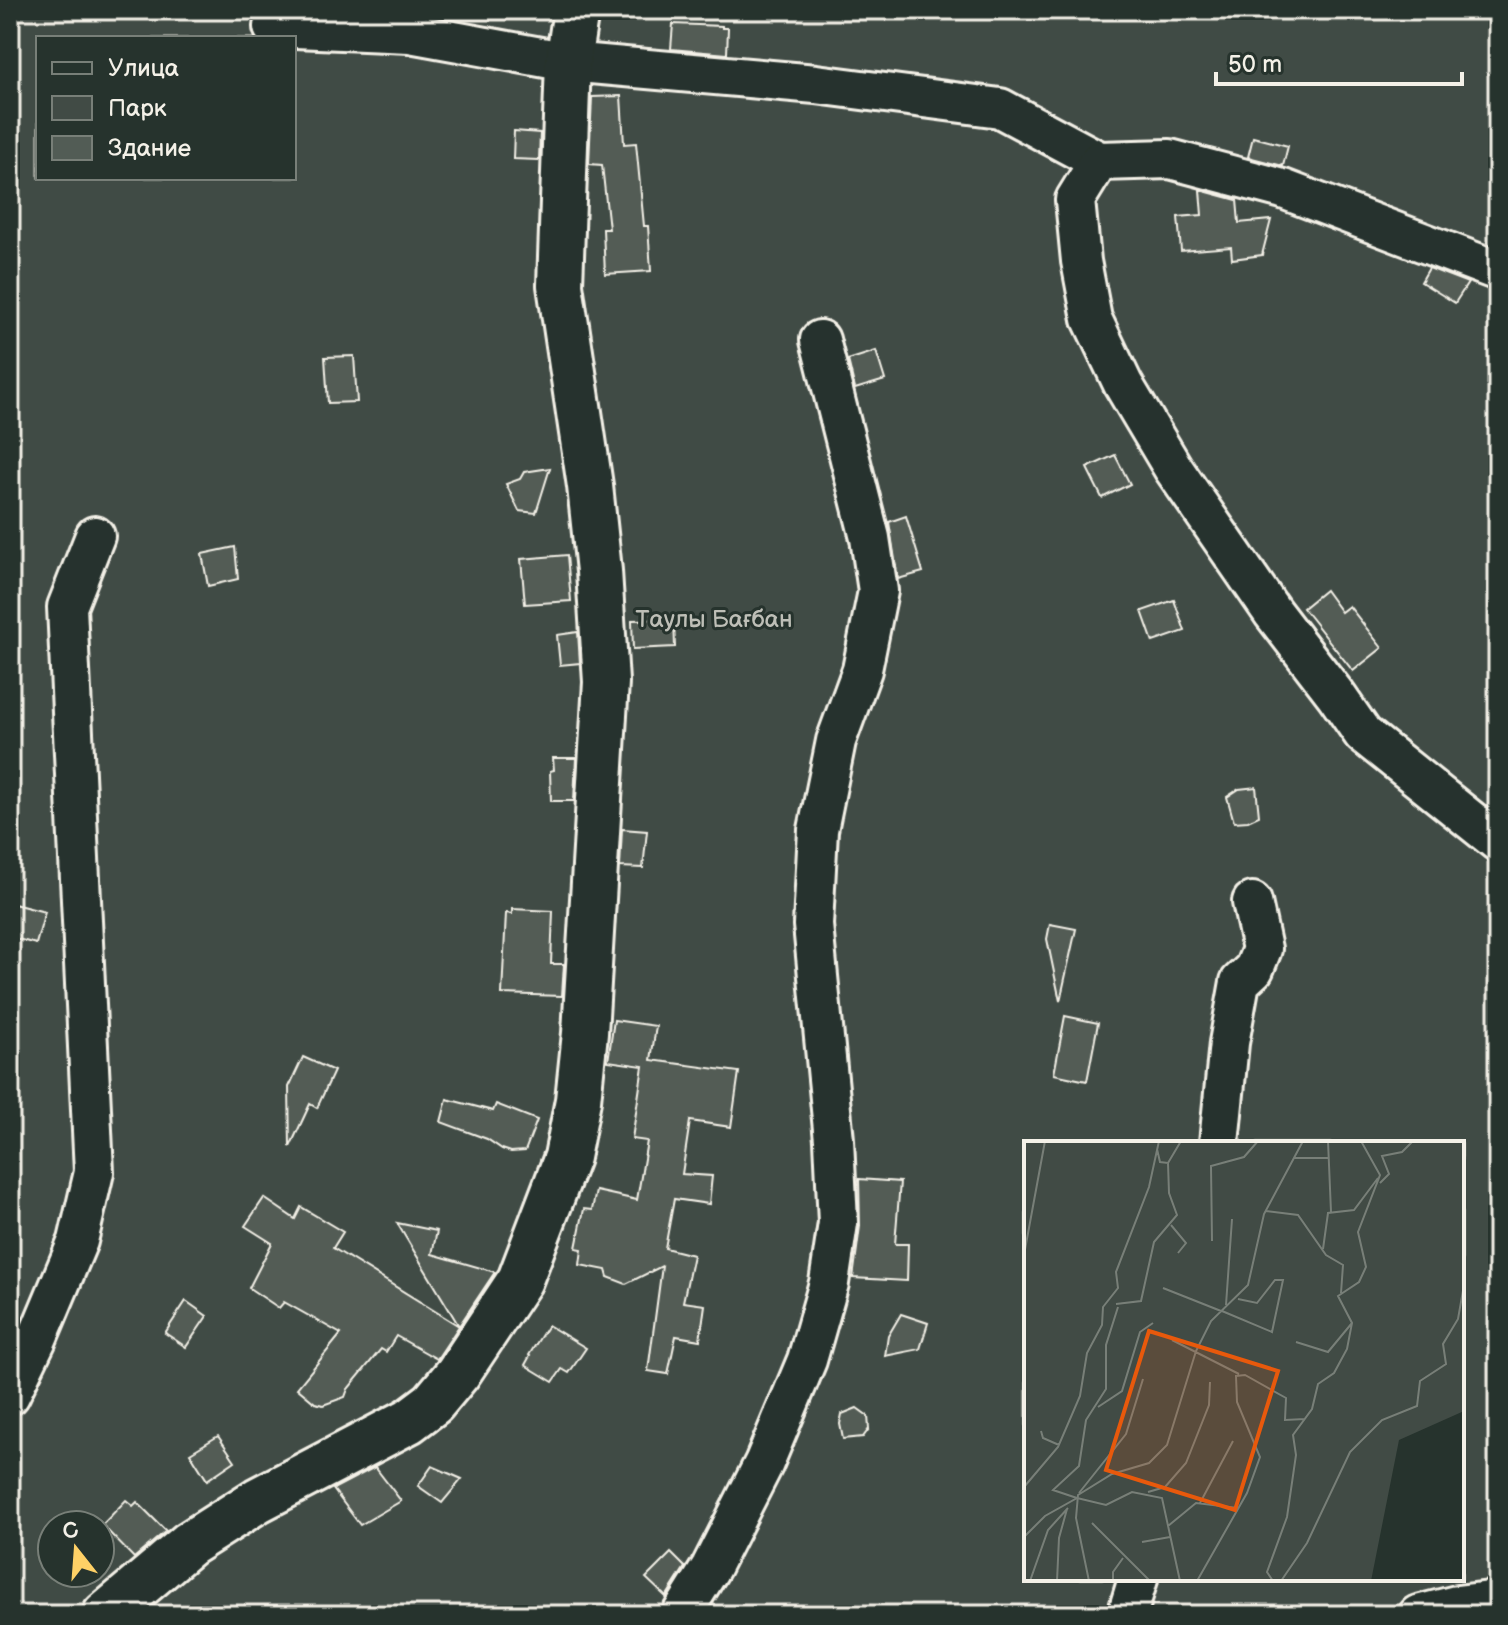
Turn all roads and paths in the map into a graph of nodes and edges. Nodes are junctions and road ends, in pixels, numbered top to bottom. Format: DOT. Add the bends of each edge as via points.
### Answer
graph roads {
  1 [pos="576,10"];
  2 [pos="273,27"];
  3 [pos="568,62"];
  4 [pos="1099,161"];
  5 [pos="1498,271"];
  6 [pos="820,340"];
  7 [pos="95,536"];
  8 [pos="1498,842"];
  9 [pos="1252,902"];
  10 [pos="1219,1141"];
  11 [pos="10,1395"];
  12 [pos="1137,1581"];
  13 [pos="1498,1600"];
  14 [pos="105,1615"];
  15 [pos="681,1615"];
  16 [pos="1127,1615"];
  17 [pos="1418,1615"];
  1 -- 3 [label="street"];
  2 -- 3 [label="street" via="410,33"];
  3 -- 4 [label="street" via="816,84 1000,108"];
  3 -- 14 [label="street" via="560,285 590,486 606,682 585,1033 567,1157 520,1280 433,1403 200,1536"];
  4 -- 5 [label="street" via="1170,159 1283,189"];
  4 -- 8 [label="street" via="1075,200 1081,261 1092,319 1137,408 1273,613 1363,734"];
  6 -- 15 [label="street" via="870,538 878,591 862,670 836,741 818,830 813,925 838,1223 829,1283 807,1360 764,1463"];
  7 -- 11 [label="street" via="67,607 94,1172 78,1241"];
  9 -- 10 [label="street" via="1262,949 1254,969 1240,982"];
  12 -- 16 [label="street"];
  13 -- 17 [label="street"];
}
